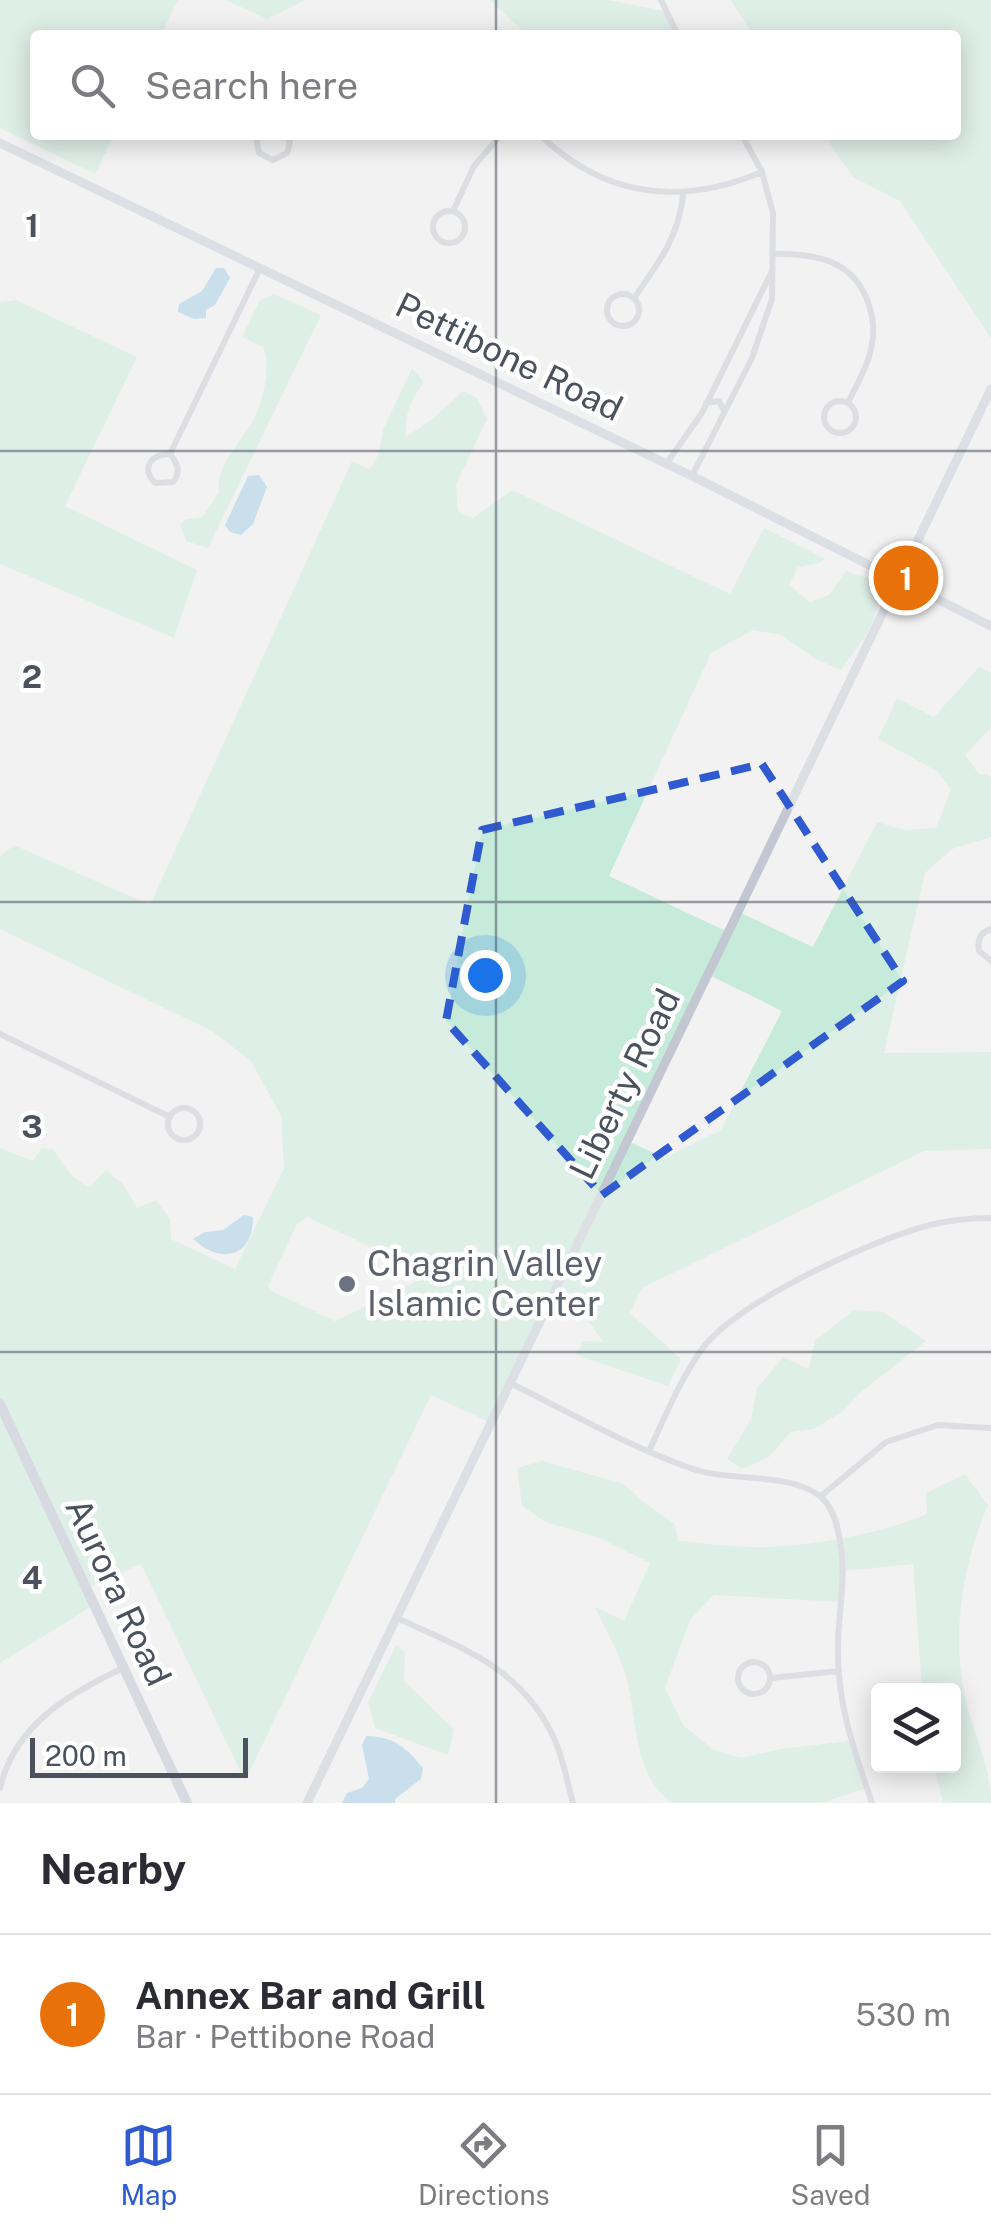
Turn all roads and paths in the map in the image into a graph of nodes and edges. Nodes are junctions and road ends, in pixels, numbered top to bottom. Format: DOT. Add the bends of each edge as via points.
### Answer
graph roads {
  1 [pos="660,0"];
  2 [pos="675,30"];
  3 [pos="258,140"];
  4 [pos="287,140"];
  5 [pos="496,140"];
  6 [pos="546,140"];
  7 [pos="745,140"];
  8 [pos="0,143"];
  9 [pos="762,172"];
  10 [pos="683,194"];
  11 [pos="453,210"];
  12 [pos="773,254"];
  13 [pos="775,265"];
  14 [pos="260,268"];
  15 [pos="634,298"];
  16 [pos="991,388"];
  17 [pos="706,403"];
  18 [pos="848,403"];
  19 [pos="724,412"];
  20 [pos="170,454"];
  21 [pos="666,464"];
  22 [pos="692,476"];
  23 [pos="900,580"];
  24 [pos="991,626"];
  25 [pos="991,929"];
  26 [pos="991,961"];
  27 [pos="0,1034"];
  28 [pos="170,1117"];
  29 [pos="991,1218"];
  30 [pos="510,1383"];
  31 [pos="0,1404"];
  32 [pos="991,1428"];
  33 [pos="649,1451"];
  34 [pos="821,1496"];
  35 [pos="396,1618"];
  36 [pos="124,1668"];
  37 [pos="839,1670"];
  38 [pos="770,1678"];
  39 [pos="0,1788"];
  40 [pos="187,1803"];
  41 [pos="307,1803"];
  42 [pos="573,1803"];
  43 [pos="872,1803"];
  1 -- 2 [label="street"];
  3 -- 4 [label="street" via="260,153 274,160 287,152"];
  5 -- 11 [label="street" via="474,166"];
  6 -- 10 [label="street" via="572,163 627,188"];
  7 -- 9 [label="street"];
  8 -- 14 [label="street, Pettibone Road"];
  9 -- 10 [label="street"];
  9 -- 12 [label="street"];
  10 -- 15 [label="street" via="668,248"];
  11 -- 11 [label="street" via="462,216 465,232 448,243 438,239 432,224"];
  12 -- 13 [label="street"];
  12 -- 18 [label="street" via="828,259 864,291 873,342"];
  13 -- 17 [label="street"];
  13 -- 19 [label="street" via="772,299 752,358"];
  14 -- 20 [label="street"];
  14 -- 21 [label="street, Pettibone Road"];
  15 -- 15 [label="street" via="639,308 633,322 612,322 611,299"];
  16 -- 23 [label="street, Liberty Road"];
  17 -- 19 [label="street" via="719,401"];
  17 -- 21 [label="street"];
  18 -- 18 [label="street" via="833,402 826,410 834,431 850,430 856,421"];
  19 -- 22 [label="street"];
  20 -- 20 [label="street" via="178,476 155,483 149,462"];
  21 -- 22 [label="street, Pettibone Road"];
  22 -- 23 [label="street, Pettibone Road"];
  23 -- 24 [label="street, Pettibone Road"];
  23 -- 30 [label="street, Liberty Road"];
  25 -- 26 [label="street" via="978,943"];
  27 -- 28 [label="street"];
  28 -- 28 [label="street" via="191,1110 198,1115 198,1133 174,1137"];
  29 -- 33 [label="street" via="900,1234 733,1318 682,1381"];
  30 -- 33 [label="street"];
  30 -- 35 [label="street, Liberty Road"];
  31 -- 36 [label="main road, Aurora Road"];
  32 -- 34 [label="street" via="938,1426 886,1442"];
  33 -- 34 [label="street" via="694,1470 799,1484"];
  34 -- 37 [label="street" via="841,1546"];
  35 -- 41 [label="street, Liberty Road"];
  35 -- 42 [label="street" via="507,1674 556,1740"];
  36 -- 39 [label="street" via="54,1706 13,1756"];
  36 -- 40 [label="main road, Aurora Road"];
  37 -- 38 [label="street"];
  37 -- 43 [label="street" via="845,1725"];
  38 -- 38 [label="street" via="756,1694 744,1690 738,1676 752,1662 768,1668"];
}
